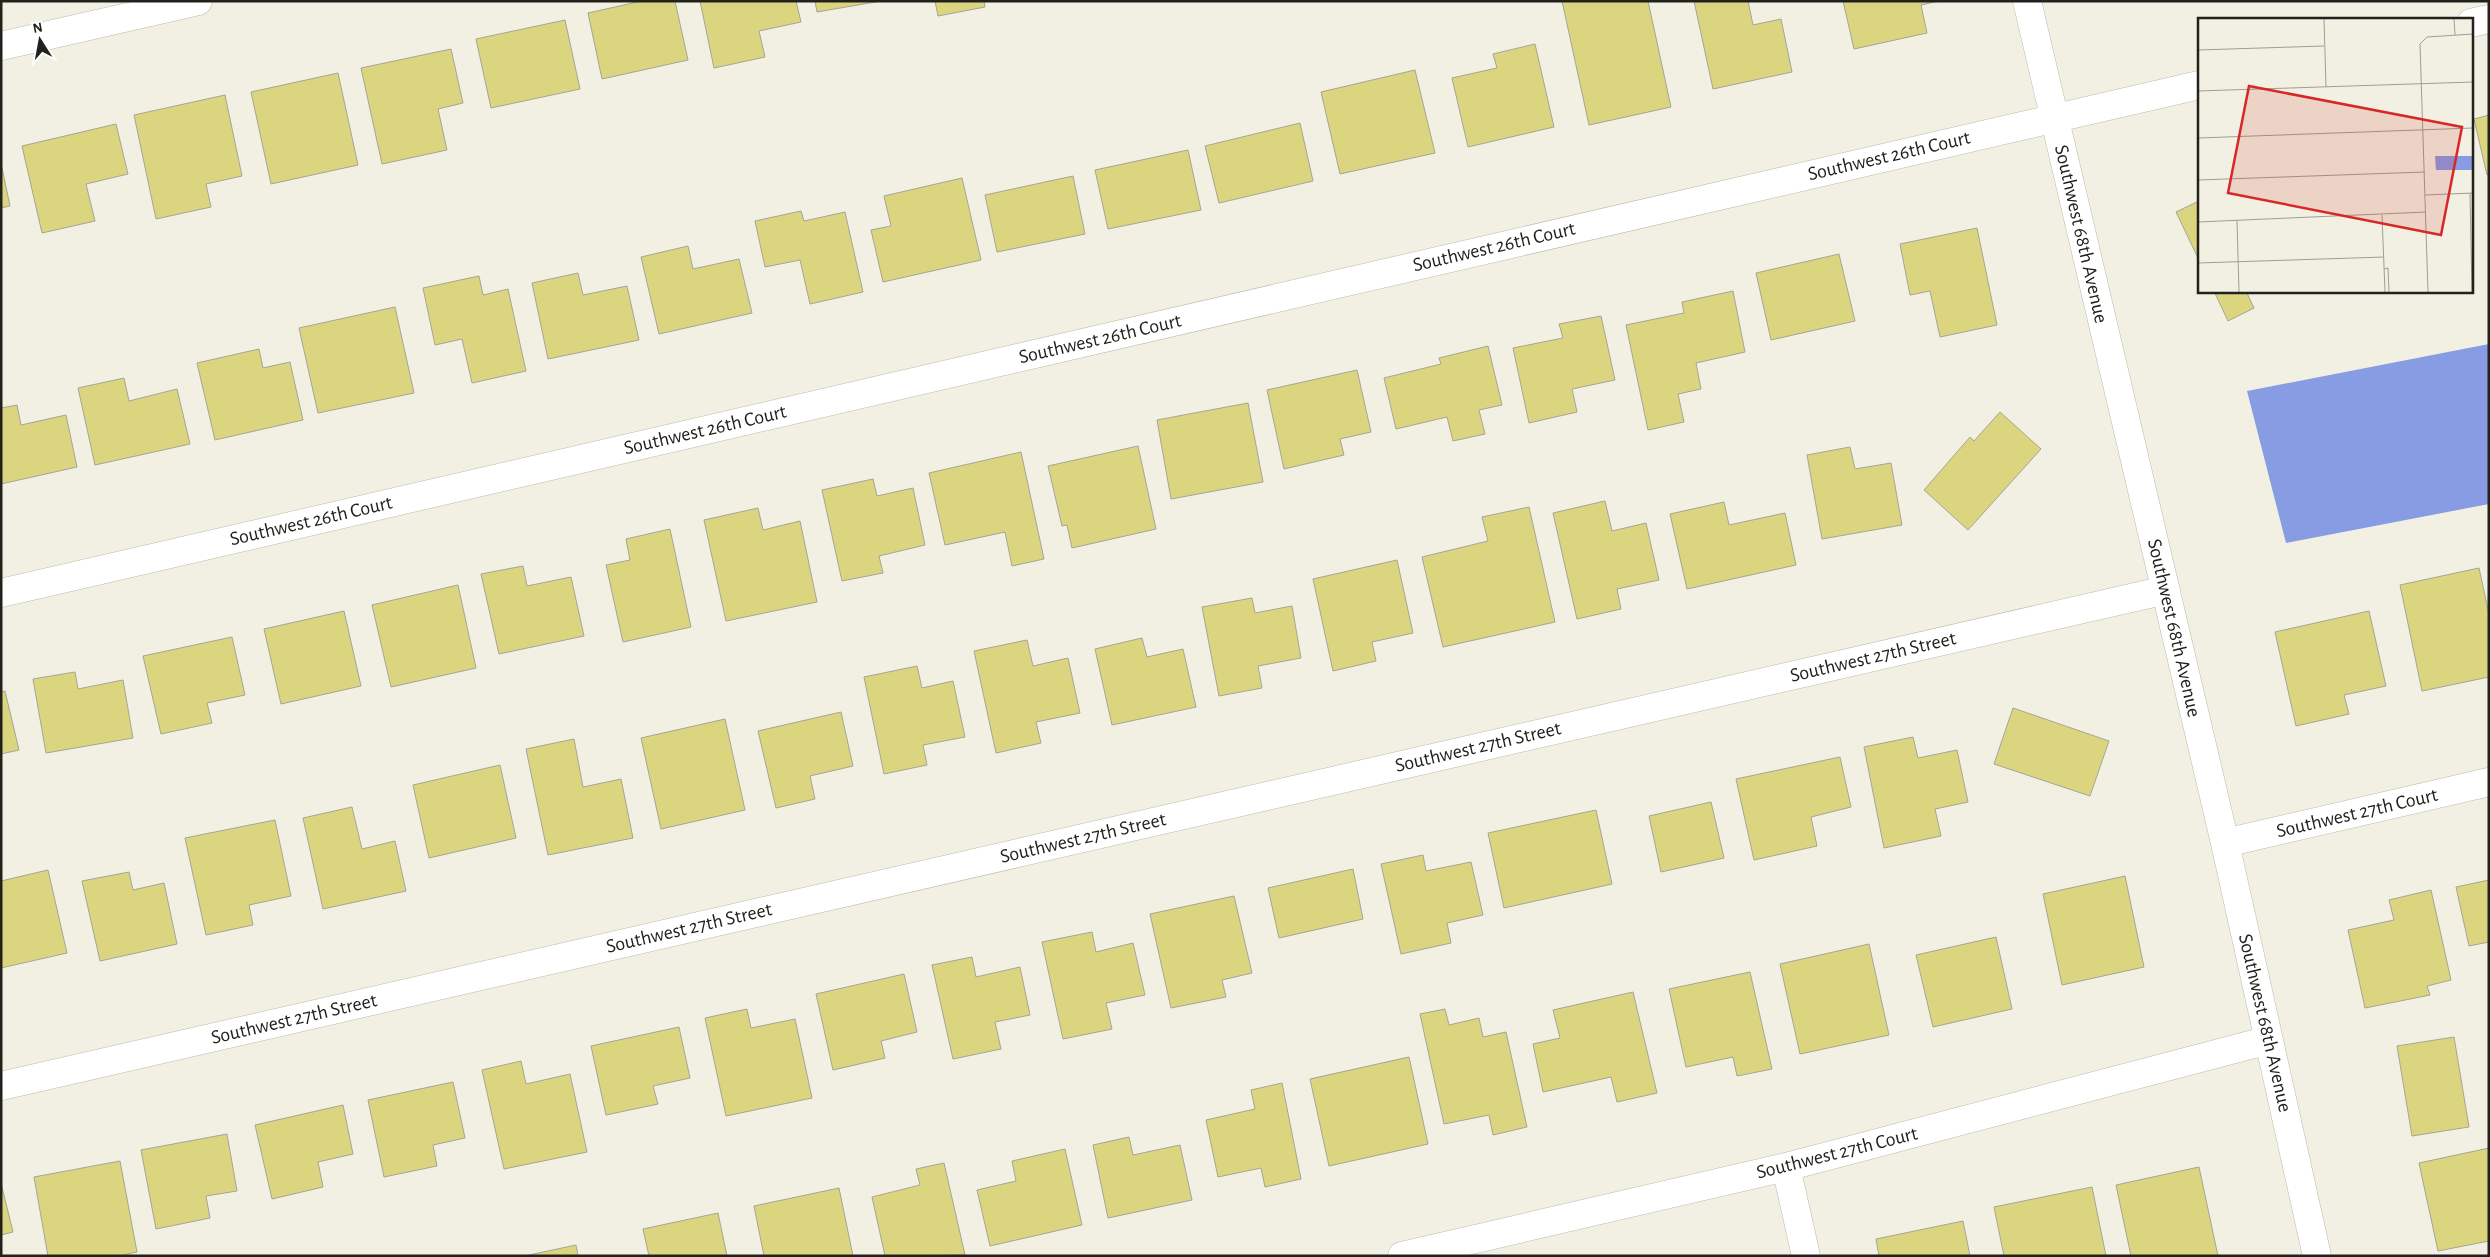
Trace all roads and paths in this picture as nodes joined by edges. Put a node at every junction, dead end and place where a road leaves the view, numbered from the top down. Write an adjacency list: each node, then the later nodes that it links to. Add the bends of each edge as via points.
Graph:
1 (198, 1): 5 (street)
2 (2027, 1): 7 (street, Southwest 68th Avenue)
3 (2489, 19): 4 (street)
4 (2472, 23)
5 (1, 46)
6 (2198, 85): 7 (street, Southwest 26th Court)
7 (2053, 118): 8 (street, Southwest 68th Avenue); 9 (street, Southwest 26th Court)
8 (2166, 590): 11 (street, Southwest 68th Avenue); 13 (street, Southwest 27th Street)
9 (1, 593)
10 (2489, 782): 11 (street, Southwest 27th Court)
11 (2225, 844): 12 (street, Southwest 68th Avenue)
12 (2269, 1040): 14 (street, Southwest 27th Court); 17 (street, Southwest 68th Avenue)
13 (1, 1086)
14 (1786, 1167): 15 (street, Southwest 27th Court); 16 (street)
15 (1402, 1256)
16 (1806, 1256)
17 (2317, 1256)

